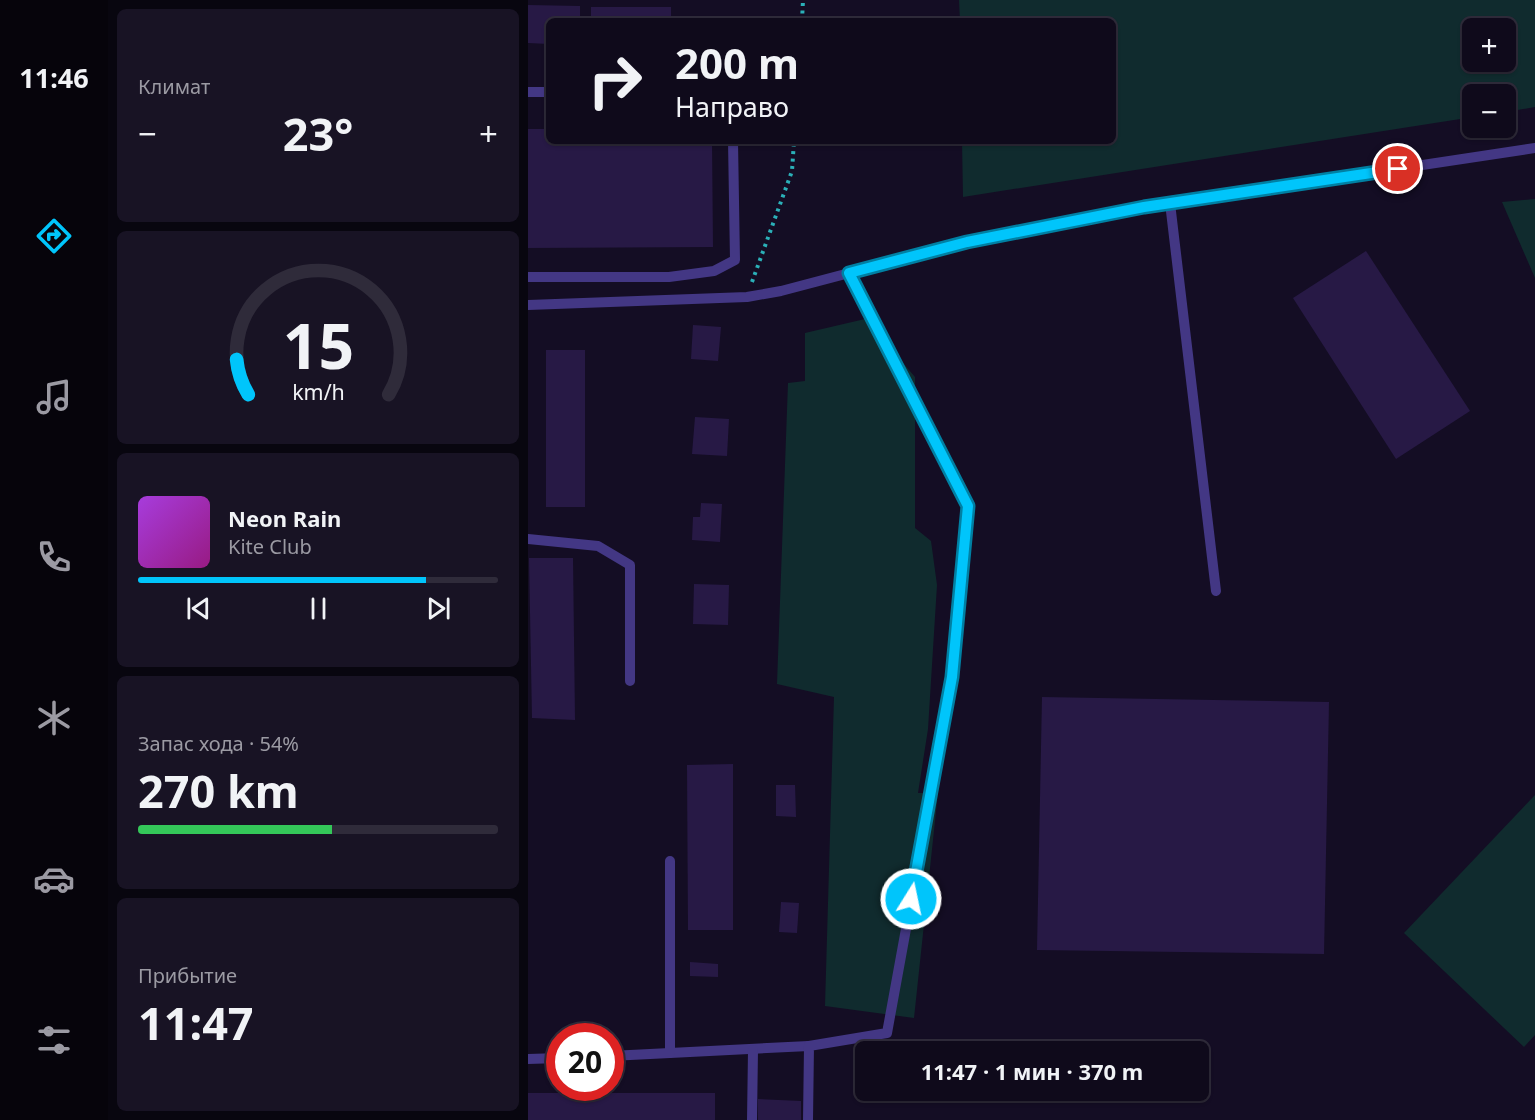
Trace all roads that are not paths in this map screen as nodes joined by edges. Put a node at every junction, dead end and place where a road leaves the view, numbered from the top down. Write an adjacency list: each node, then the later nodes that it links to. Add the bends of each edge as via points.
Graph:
1 (528, 92): 2 (lane)
2 (546, 92)
3 (733, 144): 7 (lane, via 735,260 714,271 669,277)
4 (1535, 148): 5 (lane)
5 (1170, 203): 6 (lane, via 967,242); 10 (lane)
6 (849, 273): 8 (lane, via 747,297); 13 (lane, via 968,506 952,677 886,1033)
7 (528, 277)
8 (528, 305)
9 (528, 539): 11 (lane, via 598,546 630,565)
10 (1216, 591)
11 (630, 681)
12 (670, 861): 15 (lane)
13 (809, 1046): 14 (lane); 20 (lane)
14 (753, 1050): 15 (lane); 19 (lane)
15 (670, 1053): 16 (lane)
16 (624, 1055)
17 (546, 1058): 18 (lane)
18 (528, 1059)
19 (752, 1120)
20 (808, 1120)

